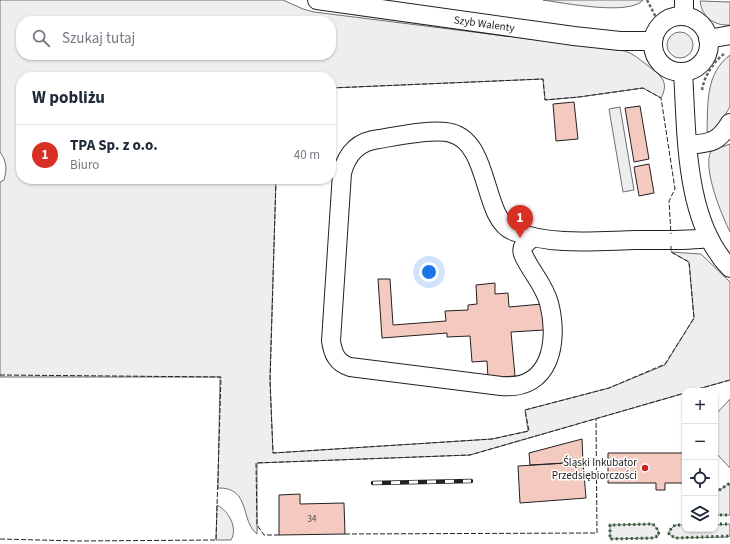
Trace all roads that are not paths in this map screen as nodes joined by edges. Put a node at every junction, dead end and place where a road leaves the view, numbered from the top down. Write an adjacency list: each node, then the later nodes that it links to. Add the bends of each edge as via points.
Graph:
1 (317, 0): 3 (street, Szyb Walenty, via 620,41)
2 (684, 8): 3 (street, via 667,20); 5 (street, via 705,30)
3 (657, 33): 6 (street, via 653,49 661,63 667,68)
4 (730, 35): 5 (street)
5 (708, 39): 6 (street, via 705,57 696,67)
6 (683, 72): 8 (street)
7 (730, 123): 8 (street, via 723,135 712,142)
8 (688, 145): 10 (street, via 693,185)
9 (533, 237): 9 (street, via 504,227 496,213 477,160 458,136 434,132 362,143 345,161 342,172 331,341 336,358 343,365 350,367 501,386 517,386 535,379 547,361 552,333 548,302 541,283 523,254 524,245); 10 (street, via 573,242)
10 (709, 238): 11 (street)
11 (730, 268)

